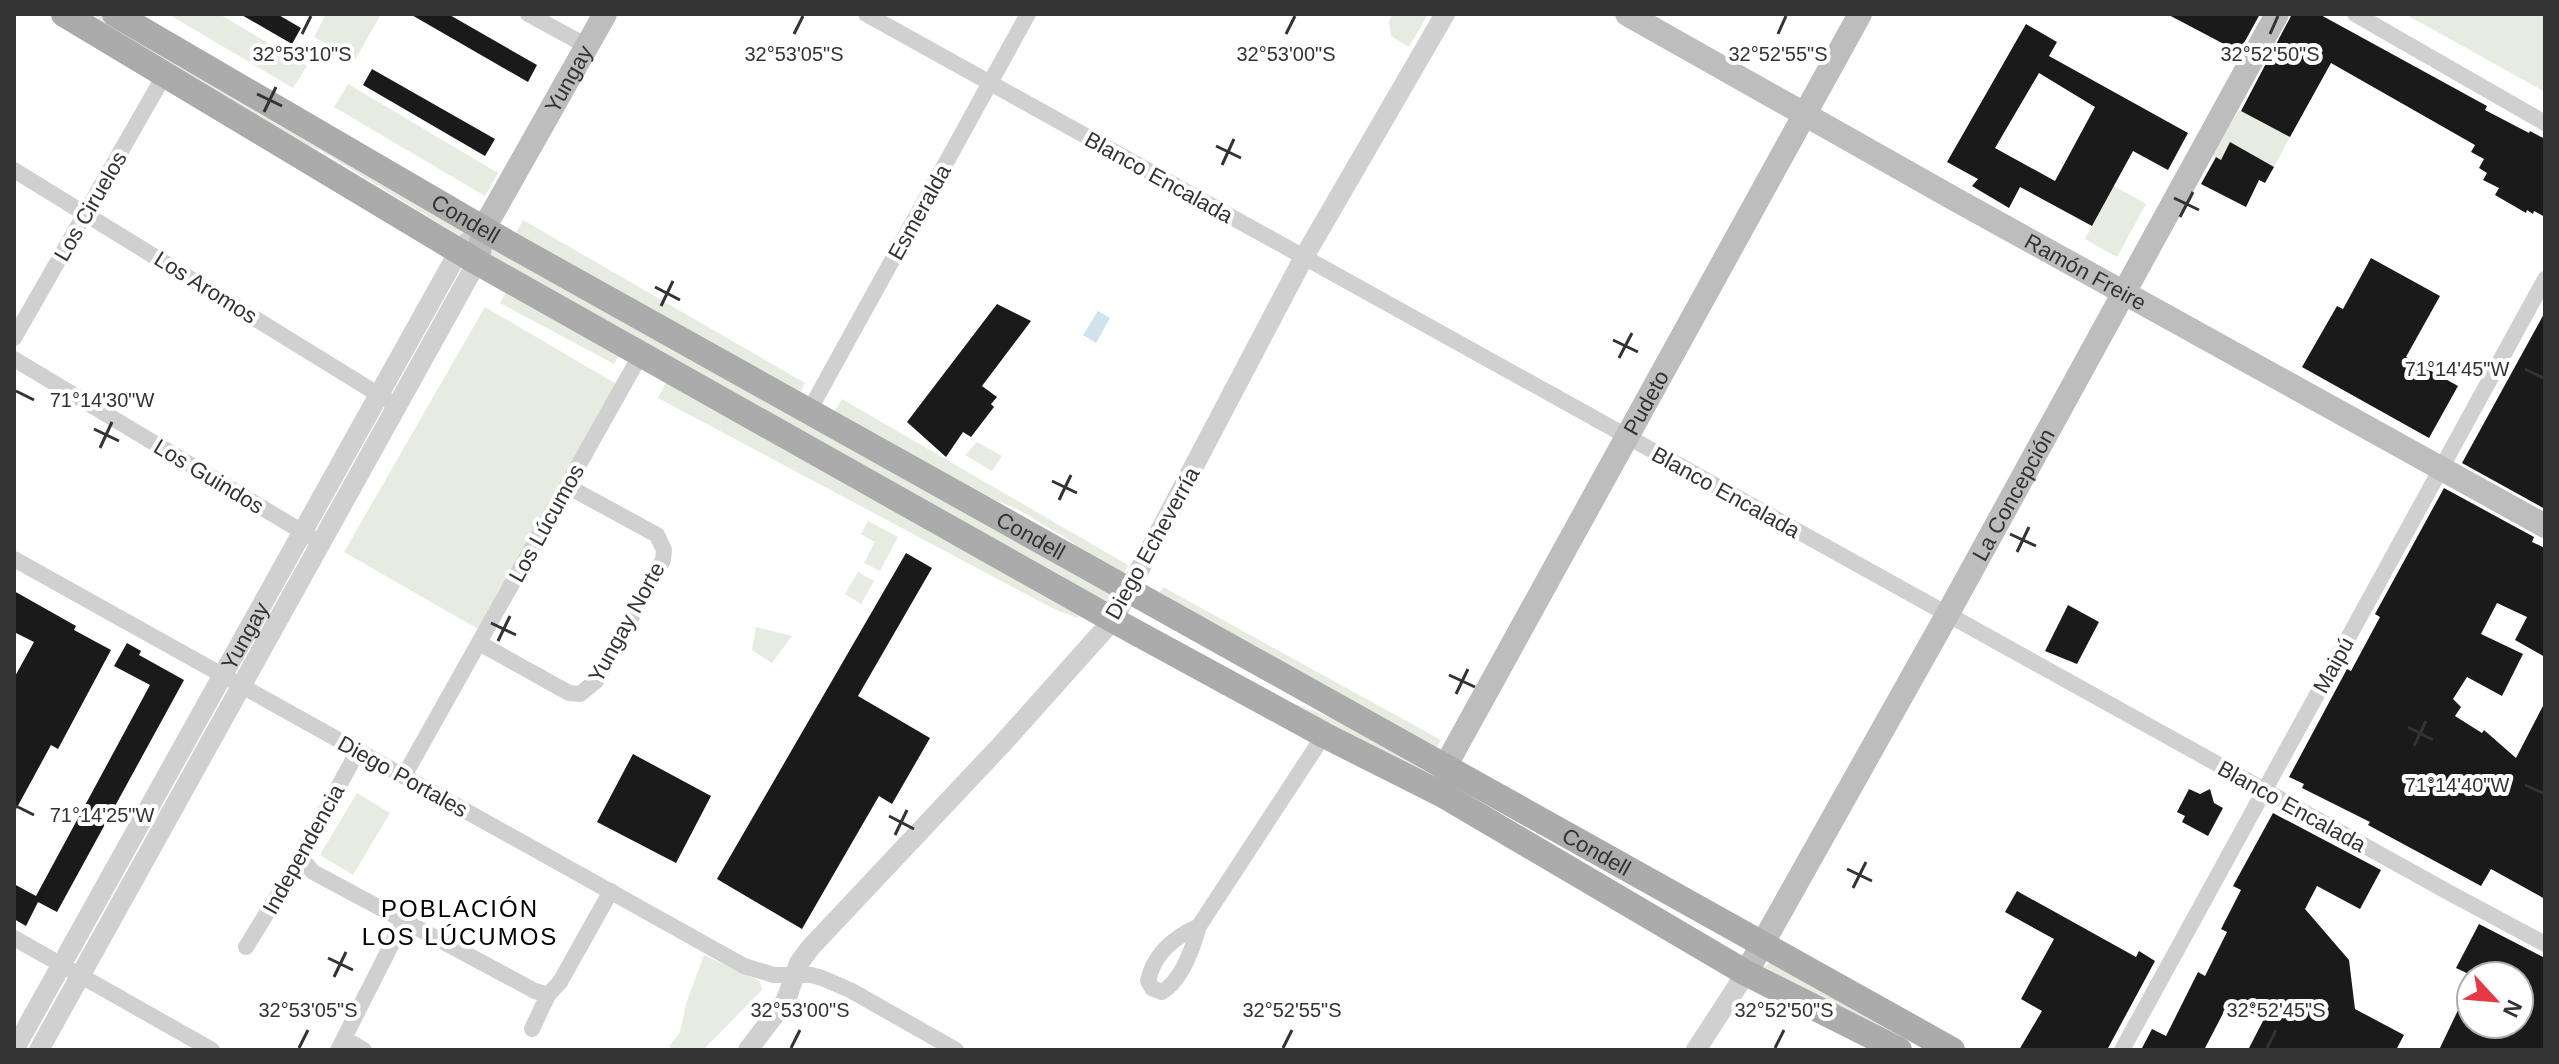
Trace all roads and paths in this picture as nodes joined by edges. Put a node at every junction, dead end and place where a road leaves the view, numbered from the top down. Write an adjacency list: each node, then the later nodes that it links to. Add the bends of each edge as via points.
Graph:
1 (64, 14): 13 (main road, Condell)
2 (115, 14): 19 (main road, Condell)
3 (528, 14): 12 (street)
4 (605, 14): 12 (main road, Yungay)
5 (866, 14): 14 (street, Blanco Encalada)
6 (1028, 14): 14 (street, Esmeralda)
7 (1445, 14): 21 (street, Diego Echeverría)
8 (1627, 14): 15 (main road, Ramón Freire)
9 (1860, 14): 15 (main road, Pudeto)
10 (2277, 14): 23 (main road, La Concepción)
11 (2355, 14): 16 (street)
12 (587, 46): 19 (main road, Yungay)
13 (165, 74): 18 (street, Los Ciruelos); 20 (main road, Condell)
14 (990, 83): 21 (street, Blanco Encalada); 29 (street, Esmeralda)
15 (1806, 114): 23 (main road, Ramón Freire); 30 (main road, Pudeto)
16 (2545, 123)
17 (14, 170): 18 (street, Los Aromos)
18 (87, 213): 24 (street, Los Ciruelos); 27 (street, Los Aromos)
19 (484, 228): 20 (main road, Yungay); 29 (main road, Condell)
20 (468, 257): 25 (main road, Condell); 27 (street, Yungay); 28 (street, Yungay)
21 (1304, 257): 30 (street, Blanco Encalada); 37 (street, Diego Echeverría)
22 (2545, 279): 31 (street, Maipú)
23 (2123, 292): 31 (main road, Ramón Freire); 38 (main road, La Concepción)
24 (14, 338)
25 (641, 354): 32 (street, Los Lúcumos); 39 (main road, Condell)
26 (14, 359): 34 (street, Los Guindos)
27 (379, 395): 28 (street, Los Aromos); 34 (street, Yungay)
28 (397, 407): 35 (street, Yungay)
29 (809, 411): 37 (main road, Condell)
30 (1627, 437): 38 (street, Blanco Encalada); 45 (main road, Pudeto)
31 (2441, 468): 33 (main road, Ramón Freire); 47 (street, Maipú)
32 (567, 486): 40 (street, Los Lúcumos); 40 (street, Yungay Norte, via 657,535 664,550 596,681 580,694 569,693)
33 (2545, 526)
34 (303, 532): 35 (street, Los Guindos); 41 (street, Yungay)
35 (321, 543): 42 (street, Yungay)
36 (14, 559): 41 (street, Diego Portales)
37 (1129, 591): 39 (street, Diego Echeverría); 45 (main road, Condell)
38 (1947, 615): 47 (street, Blanco Encalada); 55 (main road, La Concepción)
39 (1113, 620): 43 (main road, Condell); 59 (street, Diego Echeverría, via 810,948)
40 (479, 643): 46 (street, Los Lúcumos)
41 (223, 676): 42 (street, Diego Portales); 57 (street, Yungay)
42 (241, 686): 44 (street, Diego Portales); 60 (street, Yungay)
43 (1324, 735): 48 (main road, Condell); 52 (street)
44 (358, 751): 46 (street, Diego Portales); 49 (street, Independencia)
45 (1446, 765): 48 (main road, Pudeto); 55 (main road, Condell)
46 (404, 776): 50 (street, Diego Portales)
47 (2264, 790): 54 (street, Blanco Encalada); 74 (street, Maipú)
48 (1445, 796): 58 (main road, Condell)
49 (301, 858): 51 (street, via 313,872); 56 (street, Independencia)
50 (611, 891): 59 (street, Diego Portales, via 751,969); 61 (street)
51 (403, 922): 61 (street); 63 (street)
52 (1199, 926)
53 (14, 938): 57 (street)
54 (2545, 944)
55 (1761, 946): 58 (main road, La Concepción); 73 (main road, Condell)
56 (246, 947)
57 (61, 966): 60 (street); 65 (street, Yungay)
58 (1746, 973): 71 (street); 72 (main road, Condell)
59 (797, 975): 64 (street, Diego Portales, via 833,982); 69 (street, Diego Echeverría, via 786,1000)
60 (80, 977): 66 (street, Yungay); 67 (street)
61 (548, 995): 62 (street)
62 (532, 1029)
63 (341, 1044): 68 (street)
64 (928, 1044): 70 (street, Diego Portales)
65 (14, 1050)
66 (39, 1050)
67 (212, 1050)
68 (364, 1050)
69 (748, 1050)
70 (956, 1050)
71 (1696, 1050)
72 (1899, 1050)
73 (1952, 1050)
74 (2122, 1050)

